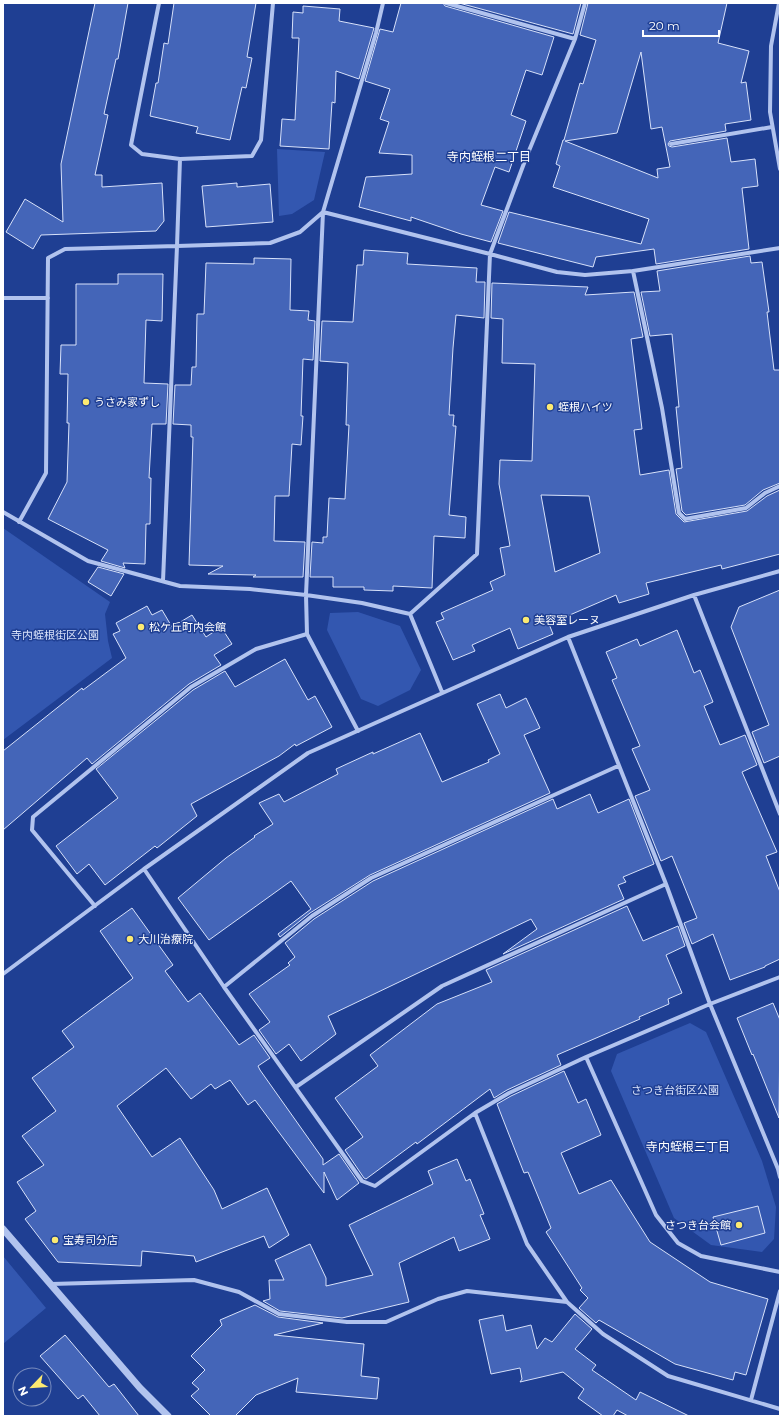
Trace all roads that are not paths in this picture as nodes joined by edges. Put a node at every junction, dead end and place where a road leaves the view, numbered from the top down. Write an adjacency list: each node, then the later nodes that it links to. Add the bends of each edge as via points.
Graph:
1 (160, 3): 10 (street, via 131,145 142,154)
2 (273, 3): 10 (street, via 261,140 252,156)
3 (383, 3): 12 (street)
4 (446, 3): 7 (street)
5 (585, 3): 7 (street)
6 (779, 3): 8 (street, via 771,46)
7 (574, 39): 15 (street)
8 (772, 127): 9 (street); 11 (street)
9 (671, 144)
10 (180, 158): 13 (street)
11 (780, 169)
12 (323, 212): 13 (street, via 300,232 270,243); 15 (street); 24 (street)
13 (178, 246): 18 (street, via 65,249 48,258); 23 (street)
14 (780, 248): 16 (street)
15 (490, 254): 16 (street, via 557,272 585,275); 26 (street, via 476,554)
16 (633, 271): 19 (street, via 662,408 679,512 685,519 746,508 765,493)
17 (3, 298): 18 (street)
18 (48, 298): 21 (street, via 46,473)
19 (780, 486)
20 (3, 512): 21 (street)
21 (19, 522): 23 (street, via 88,561)
22 (780, 571): 25 (street)
23 (163, 581): 24 (street, via 180,586 250,588)
24 (306, 595): 26 (street, via 362,602); 27 (street)
25 (694, 595): 28 (street); 32 (street)
26 (410, 614): 29 (street)
27 (307, 634): 30 (street); 35 (street, via 256,649 191,687 32,817 32,830)
28 (568, 637): 29 (street); 31 (street)
29 (442, 692): 30 (street)
30 (358, 731): 33 (street, via 308,754)
31 (618, 766): 34 (street); 38 (street, via 371,878 312,916)
32 (780, 814)
33 (144, 869): 35 (street); 38 (street)
34 (666, 884): 39 (street); 41 (street, via 442,986)
35 (95, 906): 36 (street)
36 (3, 974)
37 (780, 977): 39 (street)
38 (224, 987): 41 (street)
39 (710, 1004): 40 (street); 43 (street)
40 (586, 1057): 42 (street); 45 (street, via 656,1215 678,1243 701,1256)
41 (296, 1088): 42 (street, via 362,1181 375,1186)
42 (475, 1112): 48 (street, via 527,1244)
43 (780, 1177)
44 (3, 1229): 46 (street)
45 (780, 1272)
46 (51, 1284): 48 (street, via 194,1280 239,1292 279,1314 347,1322 386,1322 438,1299 467,1291); 51 (street, via 140,1388)
47 (780, 1291): 49 (street)
48 (567, 1302): 49 (street, via 603,1334 668,1376)
49 (751, 1400): 50 (street)
50 (780, 1409)
51 (168, 1416)

